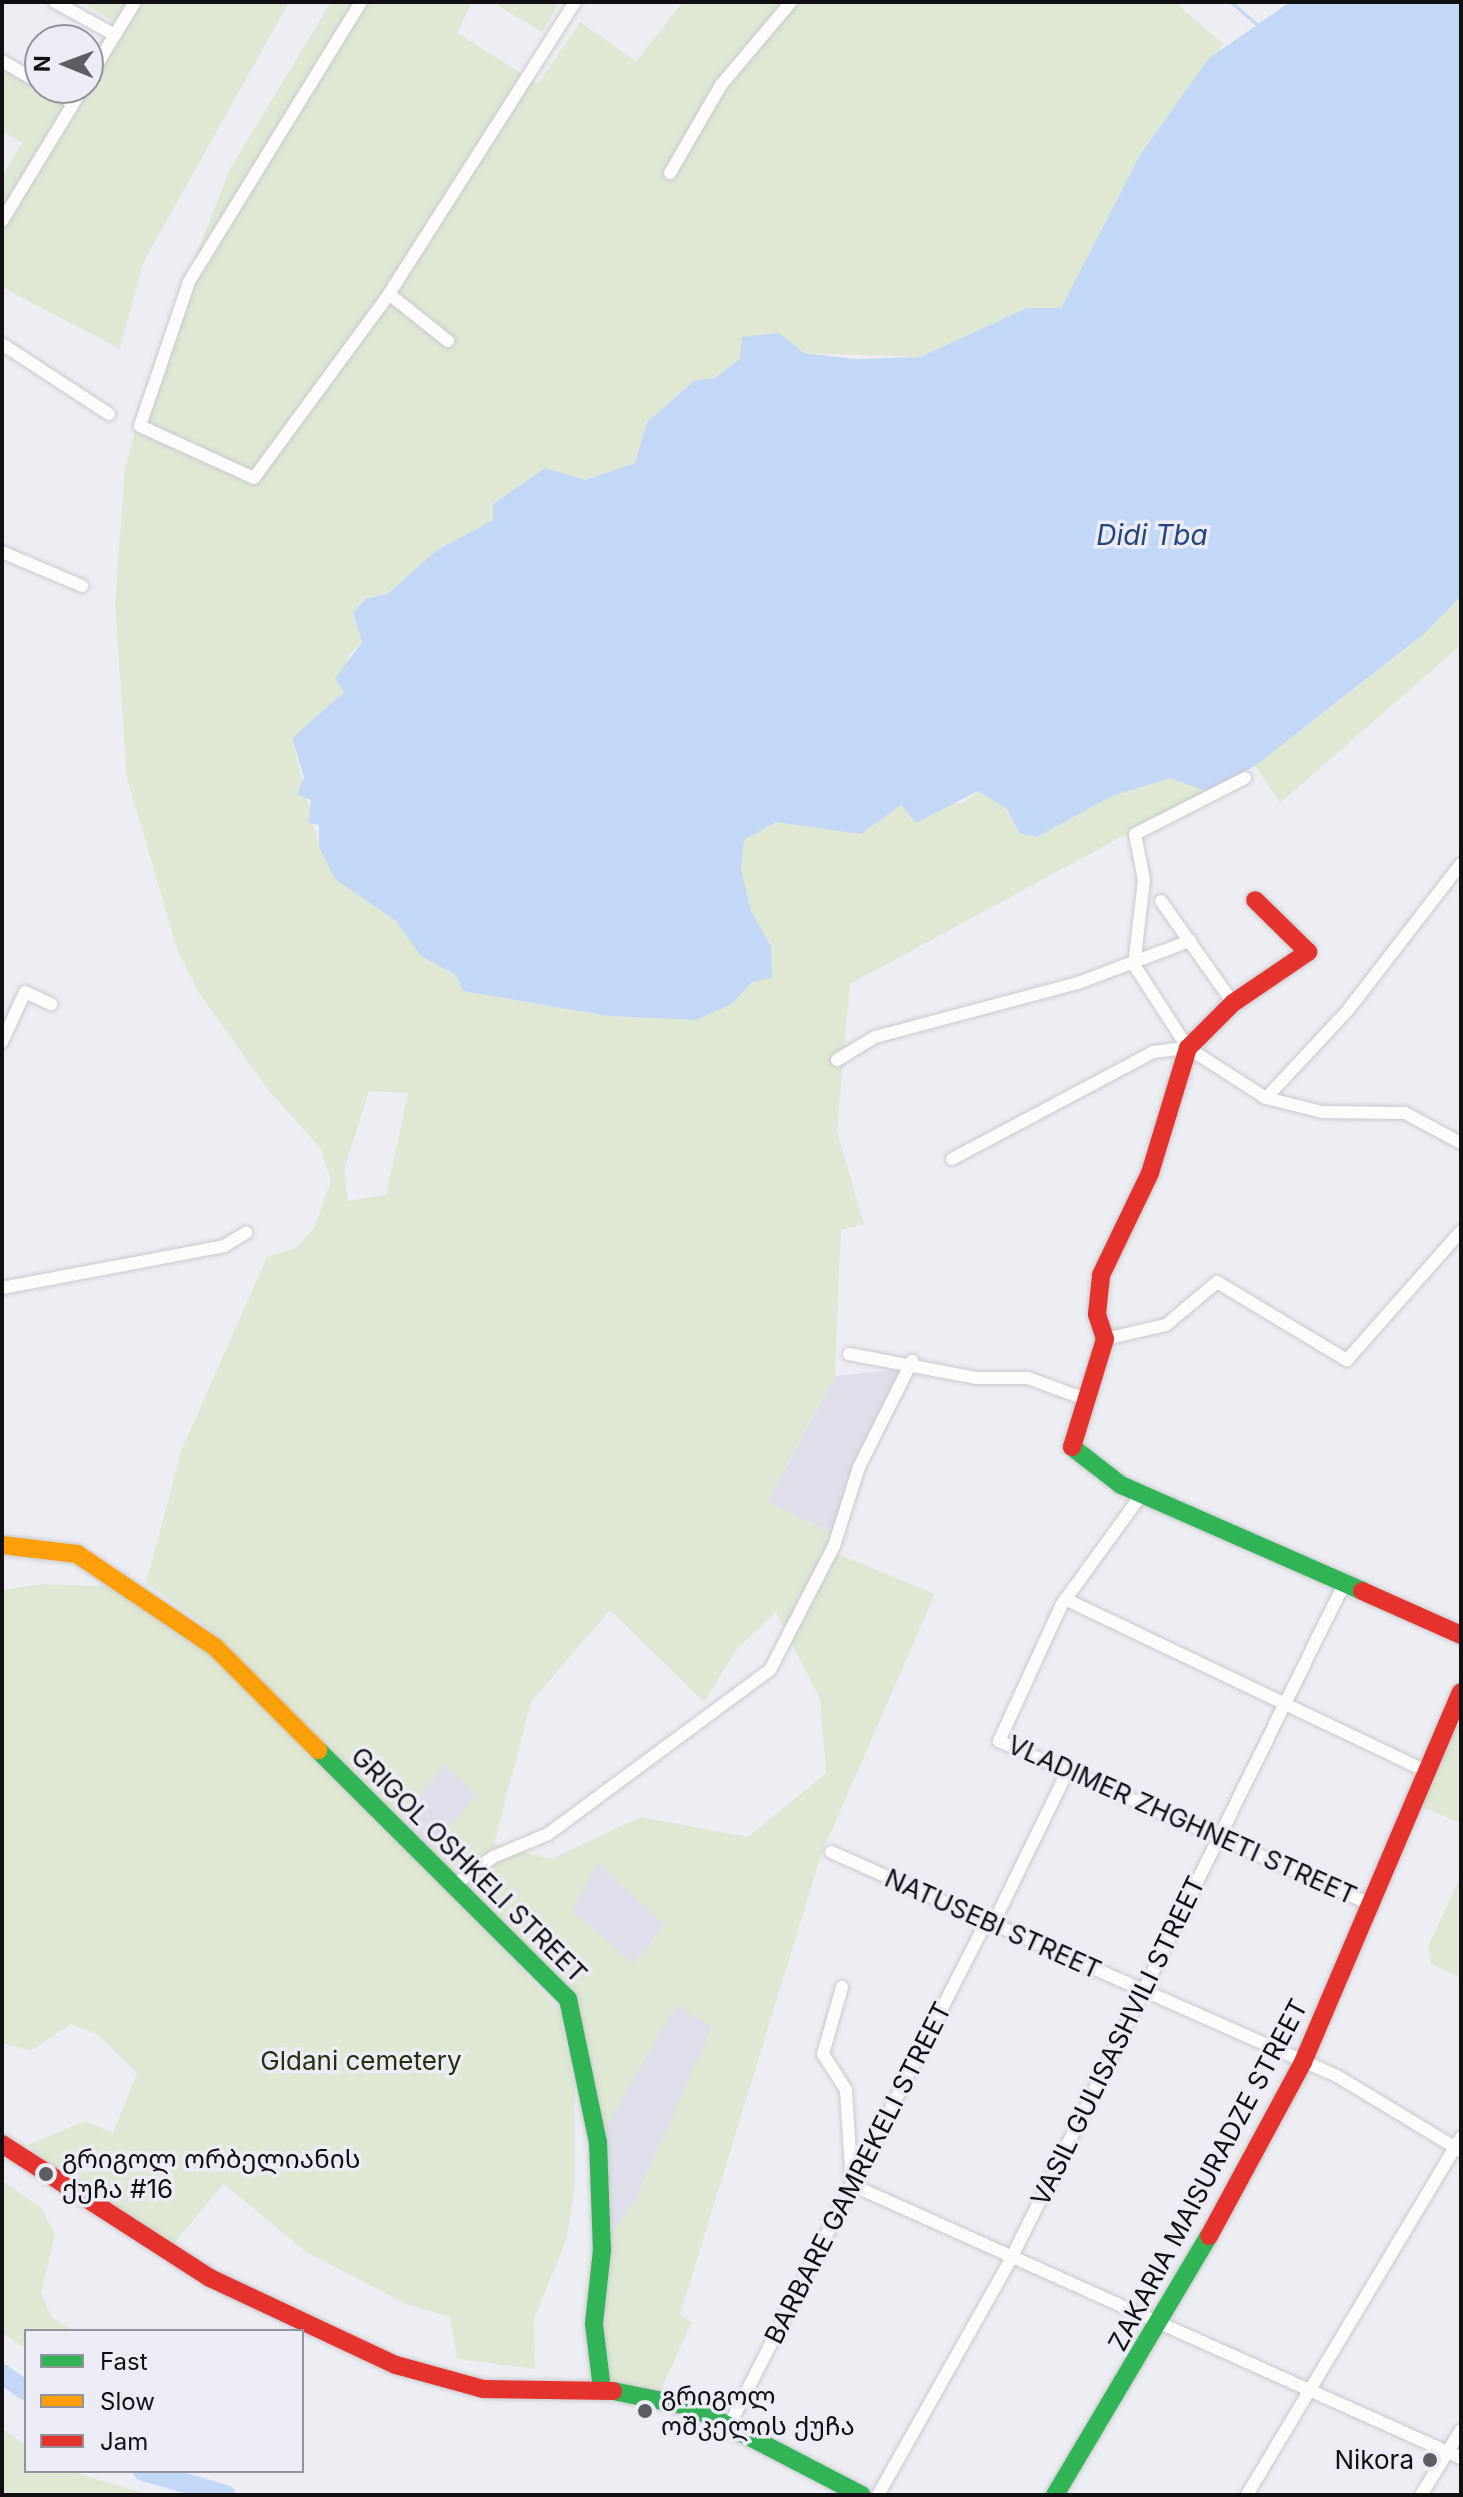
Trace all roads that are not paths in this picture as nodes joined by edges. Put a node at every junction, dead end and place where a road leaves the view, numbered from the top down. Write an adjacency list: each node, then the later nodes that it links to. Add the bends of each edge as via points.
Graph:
1 (55, 2): 6 (street)
2 (135, 2): 6 (street)
3 (361, 2): 13 (street, via 189,282 140,426 254,478)
4 (575, 2): 13 (street)
5 (791, 2): 11 (street, via 721,85)
6 (115, 35): 7 (street)
7 (104, 53)
8 (2, 61): 9 (street)
9 (24, 74)
10 (72, 104): 12 (street)
11 (670, 173)
12 (2, 221)
13 (389, 294): 14 (street)
14 (448, 341)
15 (2, 344): 16 (street)
16 (109, 414)
17 (2, 552): 18 (street)
18 (82, 586)
19 (1245, 778): 24 (street, via 1135,834 1144,880)
20 (1461, 864): 30 (street, via 1348,1010)
21 (1255, 900): 25 (street, via 1308,952)
22 (1161, 901): 23 (street)
23 (1190, 941): 24 (street); 25 (street)
24 (1134, 965): 28 (street); 29 (street, via 875,1037)
25 (1233, 1003): 28 (street)
26 (51, 1004): 27 (street, via 25,992)
27 (2, 1042)
28 (1188, 1048): 30 (street); 32 (street, via 1153,1052); 36 (street, via 1150,1173 1101,1275 1097,1314)
29 (837, 1060)
30 (1266, 1098): 31 (street, via 1322,1112 1405,1113)
31 (1461, 1143)
32 (952, 1159)
33 (1461, 1231): 36 (street, via 1347,1360 1217,1282 1166,1325)
34 (246, 1233): 35 (street, via 224,1246)
35 (2, 1288)
36 (1105, 1339): 39 (street)
37 (849, 1354): 38 (street)
38 (912, 1361): 39 (street, via 976,1378 1028,1378); 51 (street, via 859,1467 834,1546 770,1670 548,1834 493,1857)
39 (1085, 1399): 40 (street, via 1070,1446)
40 (1142, 1494): 42 (street); 43 (street)
41 (2, 1545): 51 (street, GRIGOL OSHKELI STREET, via 77,1554 215,1647)
42 (1345, 1582): 44 (street); 46 (street, VASIL GULISASHVILI STREET)
43 (1065, 1599): 46 (street); 48 (street, VLADIMER ZHGHNETI STREET, via 999,1733 1002,1745)
44 (1461, 1635)
45 (1461, 1692): 47 (street, ZAKARIA MAISURADZE STREET)
46 (1283, 1704): 47 (street); 49 (street, VASIL GULISASHVILI STREET)
47 (1426, 1771): 52 (street, ZAKARIA MAISURADZE STREET)
48 (1066, 1774): 49 (street, VLADIMER ZHGHNETI STREET); 53 (street, BARBARE GAMREKELI STREET)
49 (1215, 1839): 52 (street, VLADIMER ZHGHNETI STREET); 55 (street, VASIL GULISASHVILI STREET)
50 (831, 1852): 53 (street, NATUSEBI STREET)
51 (455, 1884): 63 (street, GRIGOL OSHKELI STREET, via 573,2008 598,2142 602,2250 594,2324)
52 (1371, 1904): 56 (street, ZAKARIA MAISURADZE STREET)
53 (989, 1923): 55 (street, NATUSEBI STREET); 59 (street, BARBARE GAMREKELI STREET)
54 (842, 1987): 59 (street, via 823,2054 846,2090)
55 (1147, 1993): 56 (street, NATUSEBI STREET); 60 (street, VASIL GULISASHVILI STREET)
56 (1303, 2062): 58 (street, NATUSEBI STREET); 61 (street, ZAKARIA MAISURADZE STREET)
57 (2, 2144): 63 (street, via 210,2278 396,2365 483,2389)
58 (1459, 2145): 62 (street)
59 (852, 2185): 60 (street); 64 (street, BARBARE GAMREKELI STREET)
60 (1013, 2255): 61 (street); 69 (street, VASIL GULISASHVILI STREET)
61 (1163, 2322): 62 (street); 70 (street, ZAKARIA MAISURADZE STREET)
62 (1310, 2386): 66 (street); 71 (street)
63 (602, 2389): 64 (street, via 692,2407)
64 (730, 2424): 68 (street)
65 (1461, 2430): 66 (street)
66 (1448, 2452): 67 (street); 72 (street)
67 (1461, 2458)
68 (862, 2495)
69 (878, 2495)
70 (1055, 2495)
71 (1247, 2495)
72 (1421, 2495)

